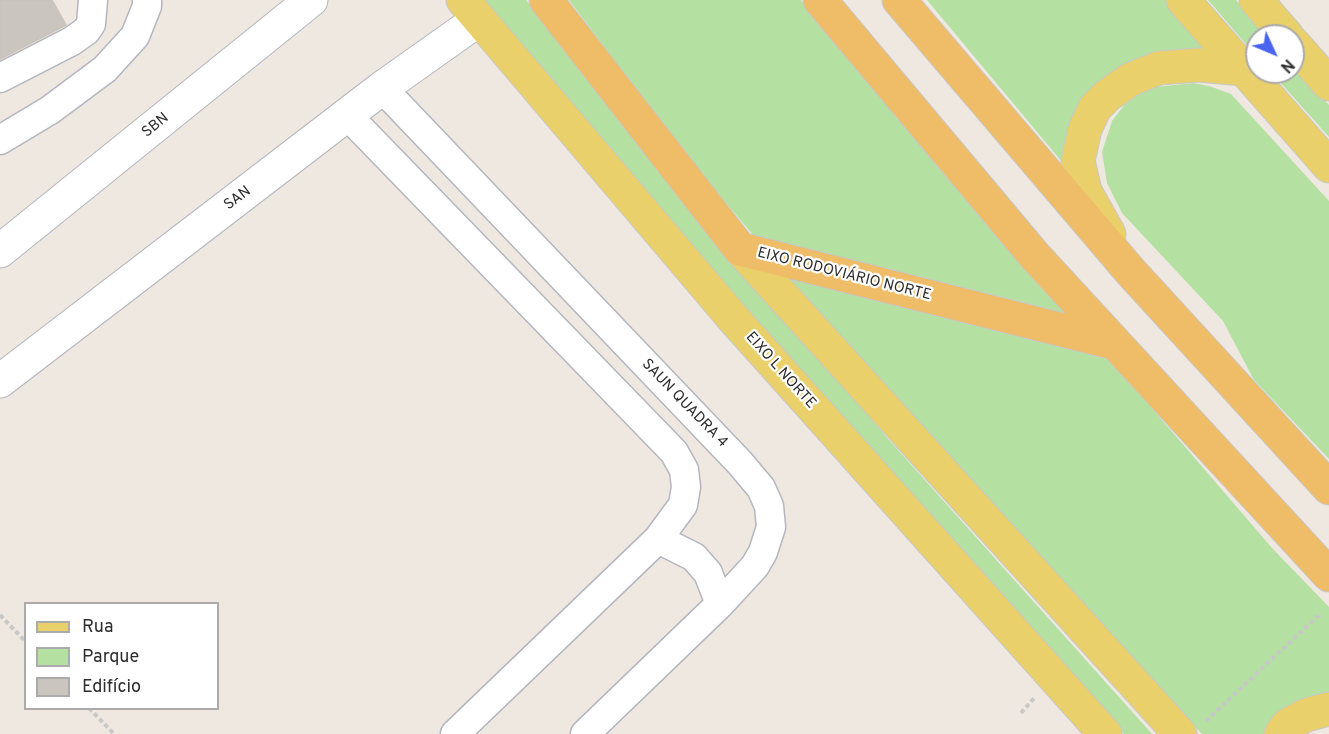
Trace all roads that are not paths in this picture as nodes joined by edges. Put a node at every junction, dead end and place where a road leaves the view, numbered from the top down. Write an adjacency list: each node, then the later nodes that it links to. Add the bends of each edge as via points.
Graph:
1 (93, 0): 13 (street, via 91,24 86,31)
2 (147, 0): 17 (street, via 135,36 105,69 50,110)
3 (311, 0): 20 (main road, SBN)
4 (546, 0): 19 (highway, EIXO RODOVIÁRIO NORTE)
5 (820, 0): 22 (highway, via 1019,238)
6 (899, 0): 21 (highway)
7 (1183, 0): 12 (main road)
8 (1256, 0): 10 (main road)
9 (470, 10): 15 (main road, SAN); 32 (main road, EIXO L NORTE, via 732,317)
10 (1277, 24)
11 (1305, 57): 14 (main road)
12 (1243, 69): 18 (main road); 21 (main road, via 1199,65 1159,68 1131,79 1095,108 1085,129 1078,161 1085,191)
13 (0, 78)
14 (1329, 84)
15 (382, 88): 16 (main road, SAN); 27 (street, SAUN QUADRA 4, via 761,488 769,506 771,527 763,552)
16 (348, 116): 23 (main road, SAN); 25 (street, via 674,452 684,470 683,505)
17 (0, 140)
18 (1329, 166)
19 (740, 249): 22 (highway, EIXO RODOVIÁRIO NORTE); 29 (main road)
20 (0, 251)
21 (1131, 272): 24 (highway)
22 (1114, 343): 26 (highway)
23 (0, 381)
24 (1329, 488)
25 (658, 539): 27 (street, via 694,558 708,573); 30 (street)
26 (1329, 575)
27 (720, 604): 31 (street, SAUN QUADRA 4)
28 (1329, 709): 33 (main road, via 1306,715)
29 (1192, 728)
30 (455, 734)
31 (585, 734)
32 (1105, 734)
33 (1281, 734)

